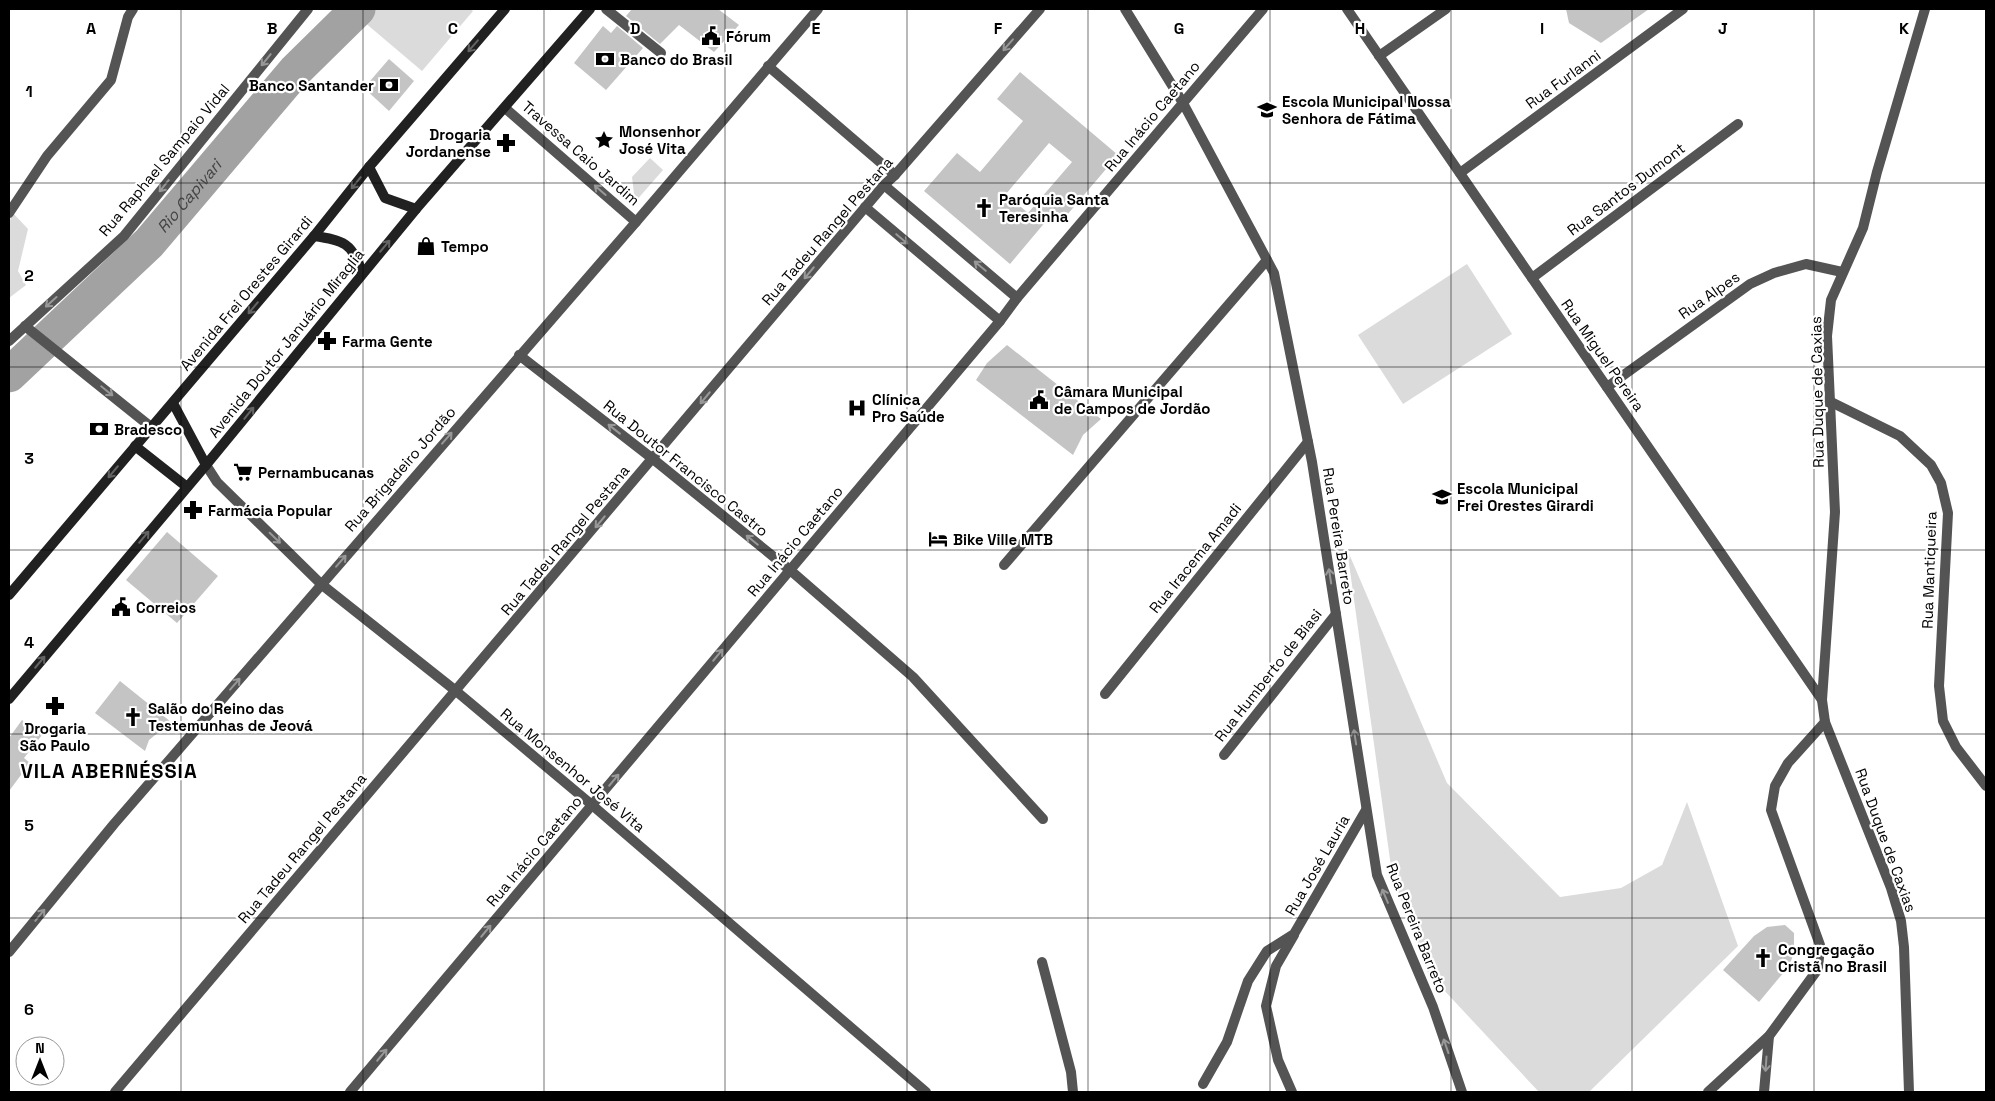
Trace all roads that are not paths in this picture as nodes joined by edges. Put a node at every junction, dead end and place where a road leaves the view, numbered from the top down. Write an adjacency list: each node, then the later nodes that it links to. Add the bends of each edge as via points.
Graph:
1 (308, 9): 35 (street, Rua Raphael Sampaio Vidal, one-way to 35, via 124,236)
2 (504, 9): 20 (main road, Avenida Frei Orestes Girardi, one-way to 20)
3 (590, 9): 18 (main road, Avenida Doutor Januário Miraglia)
4 (606, 9): 14 (street)
5 (818, 9): 16 (street, Rua Brigadeiro Jordão)
6 (1040, 9): 22 (street, Rua Tadeu Rangel Pestana, one-way to 22)
7 (1124, 9): 17 (street, Rua Pereira Barreto)
8 (1262, 9): 17 (street, Rua Inácio Caetano)
9 (1347, 9): 15 (street, Rua Miguel Pereira)
10 (1446, 9): 15 (street)
11 (1683, 9): 21 (street, Rua Furlanni)
12 (1925, 9): 30 (street, Rua Duque de Caxias, via 1877,172 1864,228)
13 (130, 12): 26 (street, via 111,80 47,156)
14 (661, 53)
15 (1380, 56): 21 (street, Rua Miguel Pereira)
16 (768, 66): 22 (street); 27 (street, Rua Brigadeiro Jordão)
17 (1183, 103): 29 (street, Rua Pereira Barreto); 33 (street, Rua Inácio Caetano)
18 (505, 108): 25 (main road, Avenida Doutor Januário Miraglia); 27 (street, Travessa Caio Jardim, one-way to 18)
19 (1738, 124): 32 (street, Rua Santos Dumont)
20 (369, 167): 25 (main road, via 385,198); 28 (main road, Avenida Frei Orestes Girardi, one-way to 28)
21 (1460, 173): 32 (street, Rua Miguel Pereira)
22 (895, 175): 23 (street, Rua Tadeu Rangel Pestana)
23 (884, 185): 24 (street, Rua Tadeu Rangel Pestana); 33 (street, one-way to 23)
24 (865, 207): 34 (street, one-way to 34); 44 (street, Rua Tadeu Rangel Pestana, one-way to 44)
25 (416, 209): 31 (main road, Avenida Doutor Januário Miraglia, one-way to 25)
26 (9, 213)
27 (636, 222): 37 (street, Rua Brigadeiro Jordão)
28 (314, 236): 31 (main road, via 346,244 358,258); 40 (main road, Avenida Frei Orestes Girardi, one-way to 40)
29 (1267, 260): 42 (street, Rua Pereira Barreto, via 1274,273); 47 (street)
30 (1842, 272): 38 (street, Rua Alpes, via 1806,264 1750,284); 39 (street, Rua Duque de Caxias, via 1831,300 1827,336)
31 (362, 273): 45 (main road, Avenida Doutor Januário Miraglia, one-way to 31)
32 (1532, 278): 38 (street, Rua Miguel Pereira)
33 (1017, 298): 34 (street, Rua Inácio Caetano)
34 (1000, 321): 48 (street, Rua Inácio Caetano)
35 (27, 327): 36 (street, Rua Raphael Sampaio Vidal); 41 (street, one-way to 41)
36 (9, 341)
37 (519, 355): 44 (street, Rua Doutor Francisco Castro, one-way to 37); 49 (street, Rua Brigadeiro Jordão, one-way to 37)
38 (1607, 387): 55 (street, Rua Miguel Pereira)
39 (1829, 401): 55 (street, Rua Duque de Caxias, via 1835,512); 58 (street, Rua Mantiqueira, via 1900,436 1930,466 1941,483 1948,513 1939,686 1943,721 1956,747)
40 (173, 403): 41 (main road, Avenida Frei Orestes Girardi); 45 (main road)
41 (151, 427): 43 (main road, Avenida Frei Orestes Girardi)
42 (1308, 442): 51 (street, Rua Pereira Barreto, one-way to 42); 53 (street, Rua Iracema Amadi)
43 (135, 446): 46 (main road); 50 (main road, Avenida Frei Orestes Girardi, one-way to 50)
44 (653, 459): 48 (street, Rua Doutor Francisco Castro, one-way to 44); 52 (street, Rua Tadeu Rangel Pestana, one-way to 52)
45 (206, 465): 46 (main road, Avenida Doutor Januário Miraglia); 49 (street, Rua Monsenhor José Vita, one-way to 49, via 217,482)
46 (187, 487): 54 (main road, Avenida Doutor Januário Miraglia, one-way to 46)
47 (1004, 564)
48 (790, 570): 59 (street, Rua Inácio Caetano, one-way to 48); 61 (street, Rua Doutor Francisco Castro, via 913,677)
49 (321, 584): 52 (street, Rua Monsenhor José Vita); 63 (street, Rua Brigadeiro Jordão, one-way to 49, via 114,824)
50 (9, 594)
51 (1336, 614): 57 (street, Rua Humberto de Biasi); 60 (street, Rua Pereira Barreto, one-way to 51)
52 (456, 691): 59 (street, Rua Monsenhor José Vita); 67 (street, Rua Tadeu Rangel Pestana)
53 (1105, 694)
54 (9, 699)
55 (1822, 700): 56 (street, Rua Miguel Pereira)
56 (1825, 722): 65 (street, via 1788,763 1775,786 1771,810 1820,945 1818,969); 75 (street, Rua Duque de Caxias, via 1901,921)
57 (1224, 755)
58 (1986, 786)
59 (592, 805): 68 (street, Rua Inácio Caetano, one-way to 59); 69 (street, Rua Monsenhor José Vita)
60 (1366, 810): 62 (street, Rua José Lauria); 72 (street, Rua Pereira Barreto, one-way to 60, via 1433,1007 1376,875)
61 (1043, 819)
62 (1294, 934): 66 (street, Rua José Lauria, via 1267,951 1248,981 1227,1042); 71 (street, via 1276,966 1266,1006 1278,1060)
63 (9, 952)
64 (1042, 962): 70 (street, via 1071,1072)
65 (1769, 1036): 73 (street); 74 (street, one-way to 74)
66 (1203, 1084)
67 (115, 1092)
68 (350, 1092)
69 (926, 1092)
70 (1073, 1092)
71 (1292, 1092)
72 (1462, 1092)
73 (1708, 1092)
74 (1764, 1092)
75 (1909, 1092)

